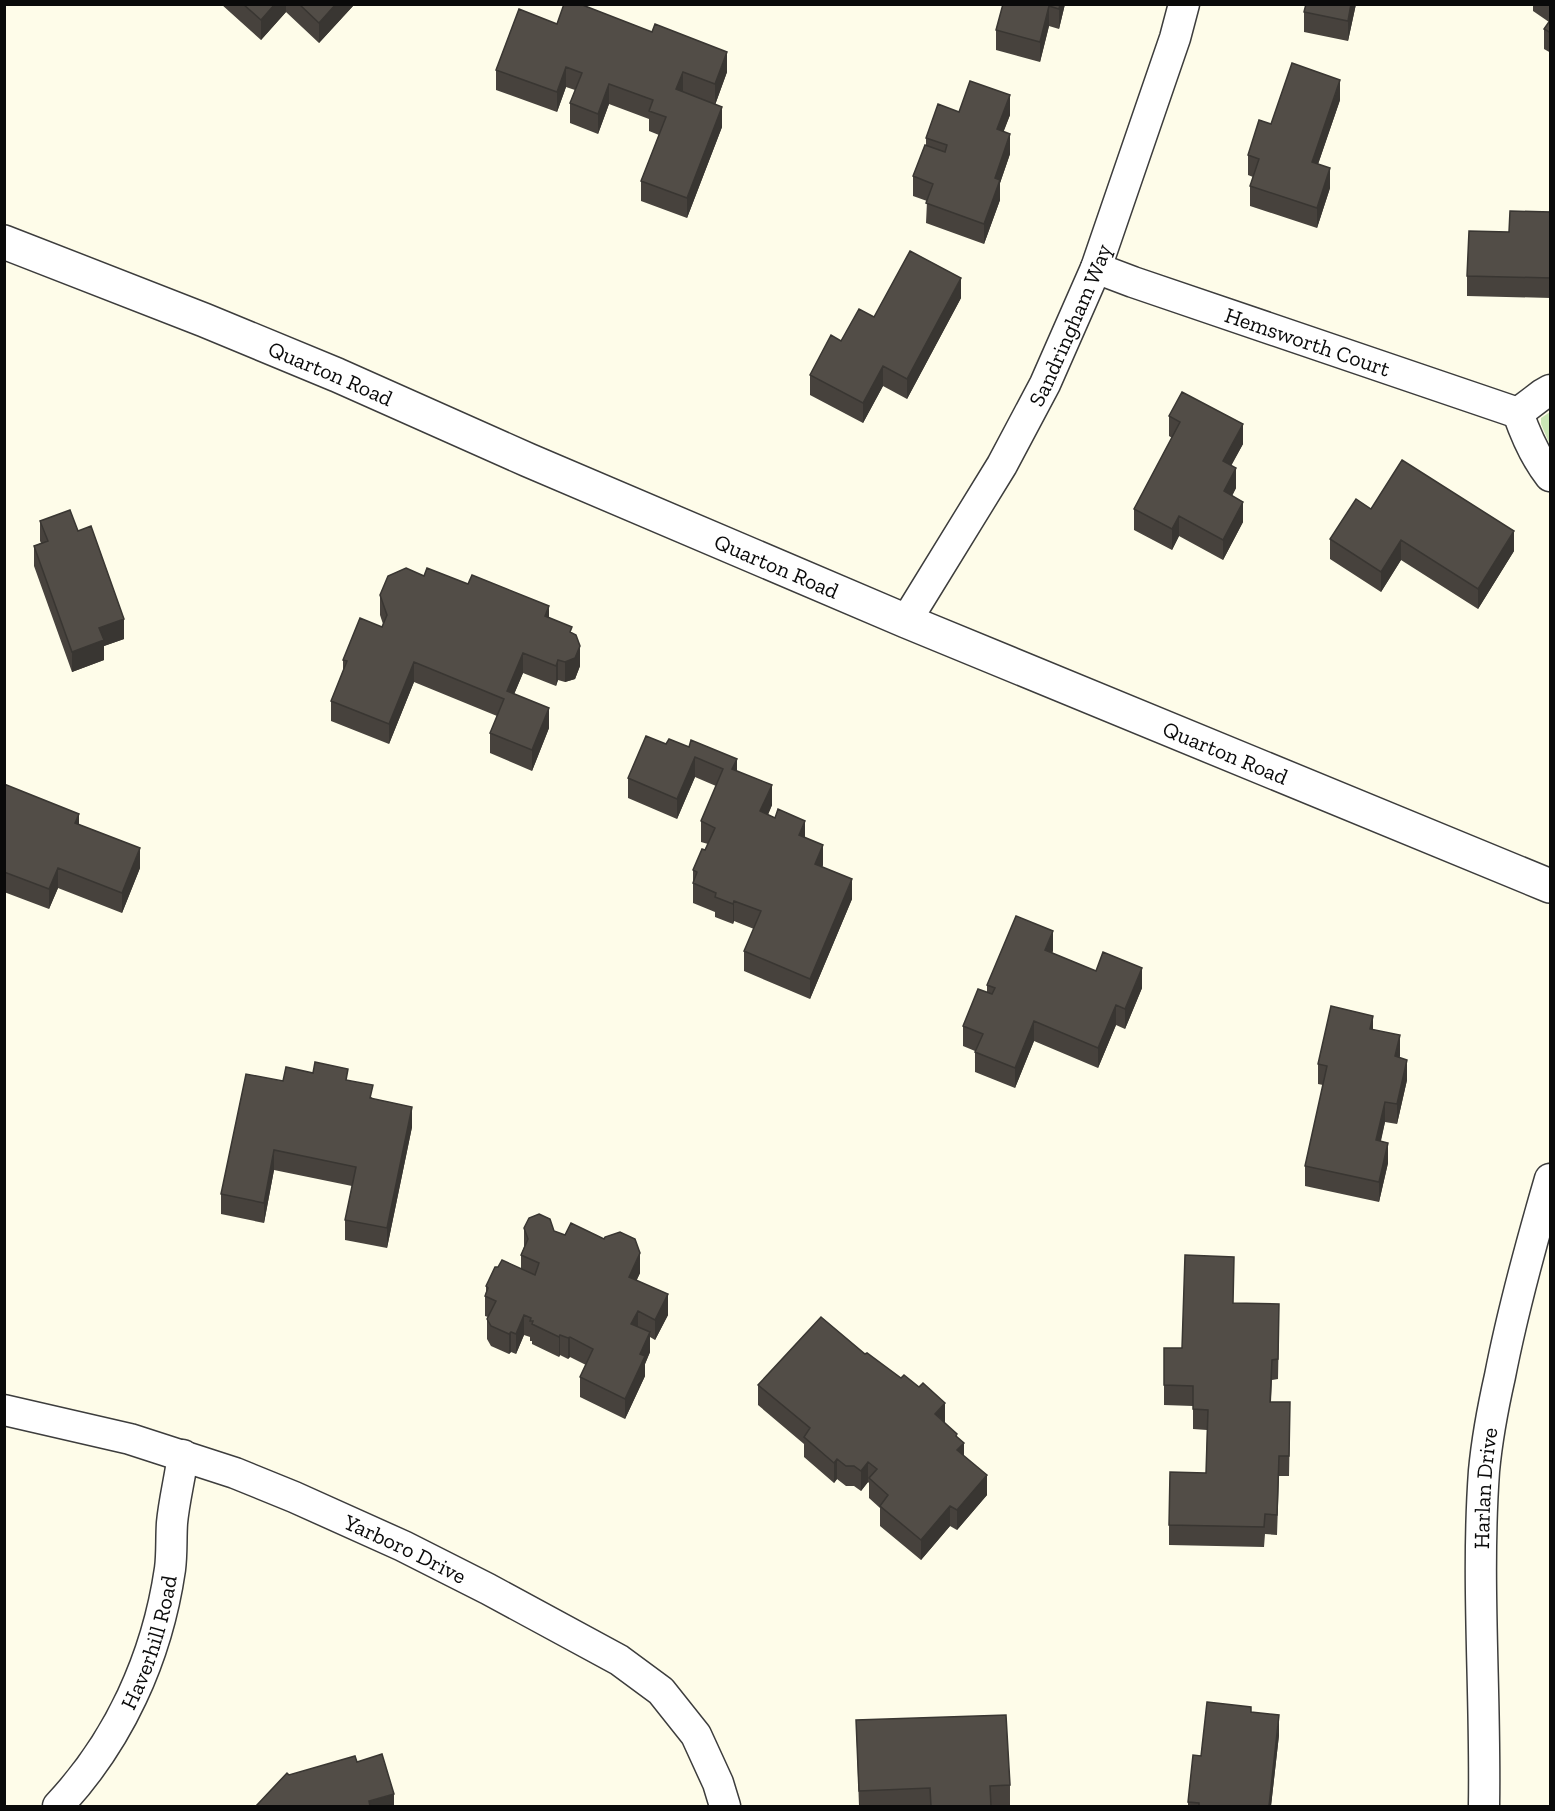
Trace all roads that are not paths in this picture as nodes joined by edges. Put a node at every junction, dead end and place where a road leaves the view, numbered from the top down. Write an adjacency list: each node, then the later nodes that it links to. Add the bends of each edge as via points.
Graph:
1 (1184, 4): 3 (street, Sandringham Way)
2 (4, 242): 7 (street, Quarton Road, via 337,375)
3 (1096, 268): 5 (street, Hemsworth Court); 7 (street, Sandringham Way, via 1045,384 1007,455)
4 (1551, 390): 5 (street)
5 (1518, 413): 6 (street, via 1535,455)
6 (1551, 476)
7 (906, 621): 8 (street, Quarton Road)
8 (1551, 886)
9 (1551, 1179): 14 (street, Harlan Drive, via 1509,1329 1485,1468 1480,1552)
10 (4, 1410): 11 (street, Yarboro Drive)
11 (183, 1455): 12 (street, Haverhill Road, via 172,1522 171,1568 150,1653 134,1696 103,1751); 13 (street, Yarboro Drive, via 284,1493 403,1546 619,1660 661,1691 696,1735)
12 (58, 1806)
13 (725, 1806)
14 (1484, 1806)

